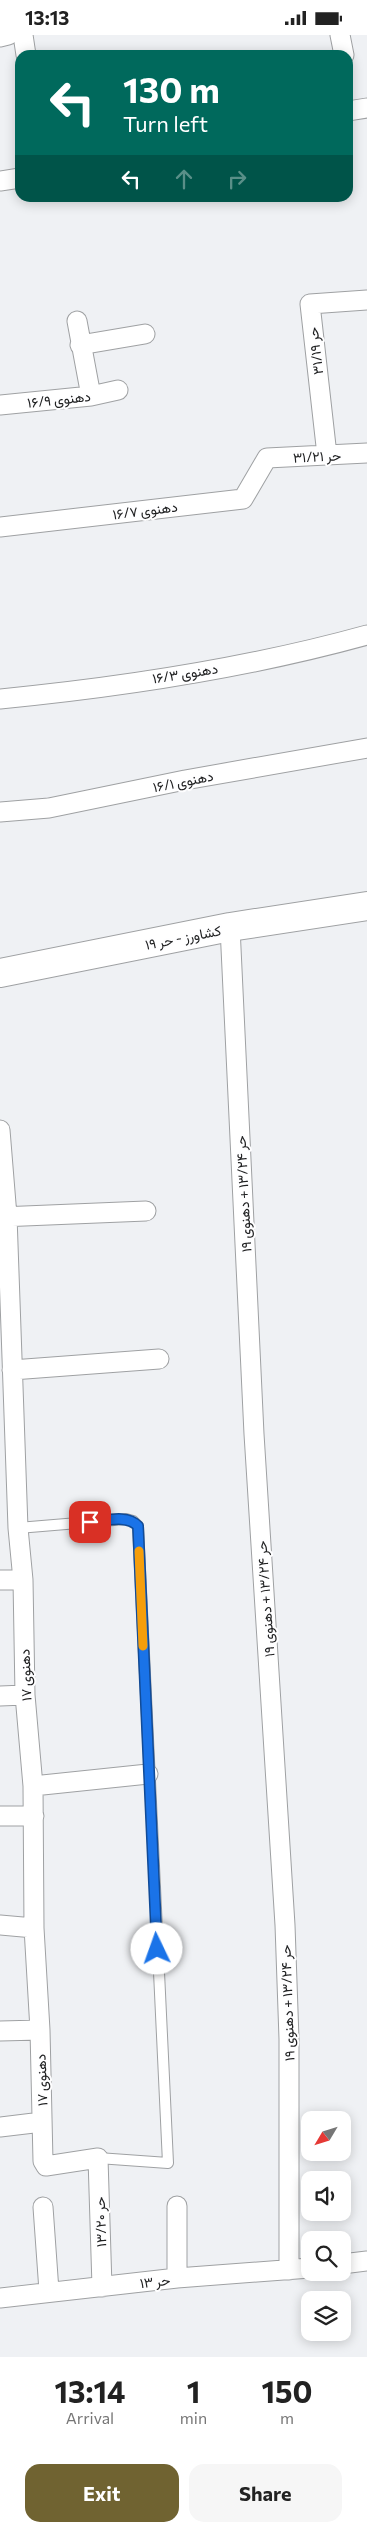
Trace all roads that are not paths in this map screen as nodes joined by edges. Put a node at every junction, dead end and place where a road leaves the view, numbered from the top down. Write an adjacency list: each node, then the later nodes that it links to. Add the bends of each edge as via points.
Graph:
1 (8, 35): 4 (street)
2 (23, 35): 5 (street)
3 (340, 35): 6 (street)
4 (0, 37)
5 (25, 50)
6 (343, 50)
7 (367, 108): 8 (street)
8 (353, 110)
9 (15, 179): 10 (street)
10 (0, 181)
11 (367, 300): 19 (street, حر ۳۱/۱۹, via 310,304)
12 (77, 321): 14 (street)
13 (145, 334): 14 (street)
14 (80, 345): 16 (street)
15 (118, 390): 16 (street, دهنوی ۱۶/۹)
16 (91, 396): 17 (street, دهنوی ۱۶/۹)
17 (0, 405)
18 (367, 453): 19 (street, حر ۳۱/۲۱)
19 (327, 455): 20 (street, حر ۳۱/۲۱)
20 (267, 458): 21 (street, دهنوی ۱۶/۷, via 243,499)
21 (0, 527)
22 (367, 635): 23 (street, دهنوی ۱۶/۳, via 292,655 64,693)
23 (0, 699)
24 (367, 748): 25 (street, دهنوی ۱۶/۱, via 49,808)
25 (0, 812)
26 (367, 906): 27 (street, کشاورز - حر ۱۹)
27 (230, 927): 28 (street, کشاورز - حر ۱۹); 56 (street, حر ۱۳/۲۴ + دهنوی ۱۹, via 255,1443 285,1925 289,2039)
28 (0, 973)
29 (0, 1130): 31 (street, دهنوی ۱۷)
30 (146, 1211): 31 (street)
31 (3, 1216): 33 (street, دهنوی ۱۷)
32 (160, 1359): 33 (street)
33 (12, 1370): 34 (street, دهنوی ۱۷)
34 (8, 1450): 35 (street, دهنوی ۱۷)
35 (18, 1528): 37 (street, دهنوی ۱۷); 40 (lane, via 126,1519 138,1526)
36 (0, 1580): 37 (street)
37 (22, 1580): 38 (street, دهنوی ۱۷)
38 (25, 1695): 39 (street); 41 (street, دهنوی ۱۷)
39 (0, 1696)
40 (148, 1774): 41 (street); 50 (lane, via 168,2163)
41 (33, 1786): 42 (street, دهنوی ۱۷)
42 (34, 1816): 43 (street); 45 (street, دهنوی ۱۷)
43 (0, 1817)
44 (0, 1925): 45 (street)
45 (34, 1929): 46 (street, دهنوی ۱۷)
46 (40, 2030): 47 (street); 48 (street, دهنوی ۱۷)
47 (0, 2031)
48 (42, 2122): 49 (street); 50 (street, دهنوی ۱۷, via 42,2161 46,2166)
49 (0, 2127)
50 (98, 2158): 58 (street, حر ۱۳/۲۰)
51 (177, 2206): 57 (street)
52 (43, 2207): 59 (street)
53 (367, 2261): 54 (street)
54 (351, 2263)
55 (301, 2269): 56 (street, حر ۱۳)
56 (289, 2270): 57 (street, حر ۱۳)
57 (178, 2278): 58 (street, حر ۱۳)
58 (102, 2287): 59 (street, حر ۱۳)
59 (49, 2291): 60 (street, حر ۱۳)
60 (0, 2298)

